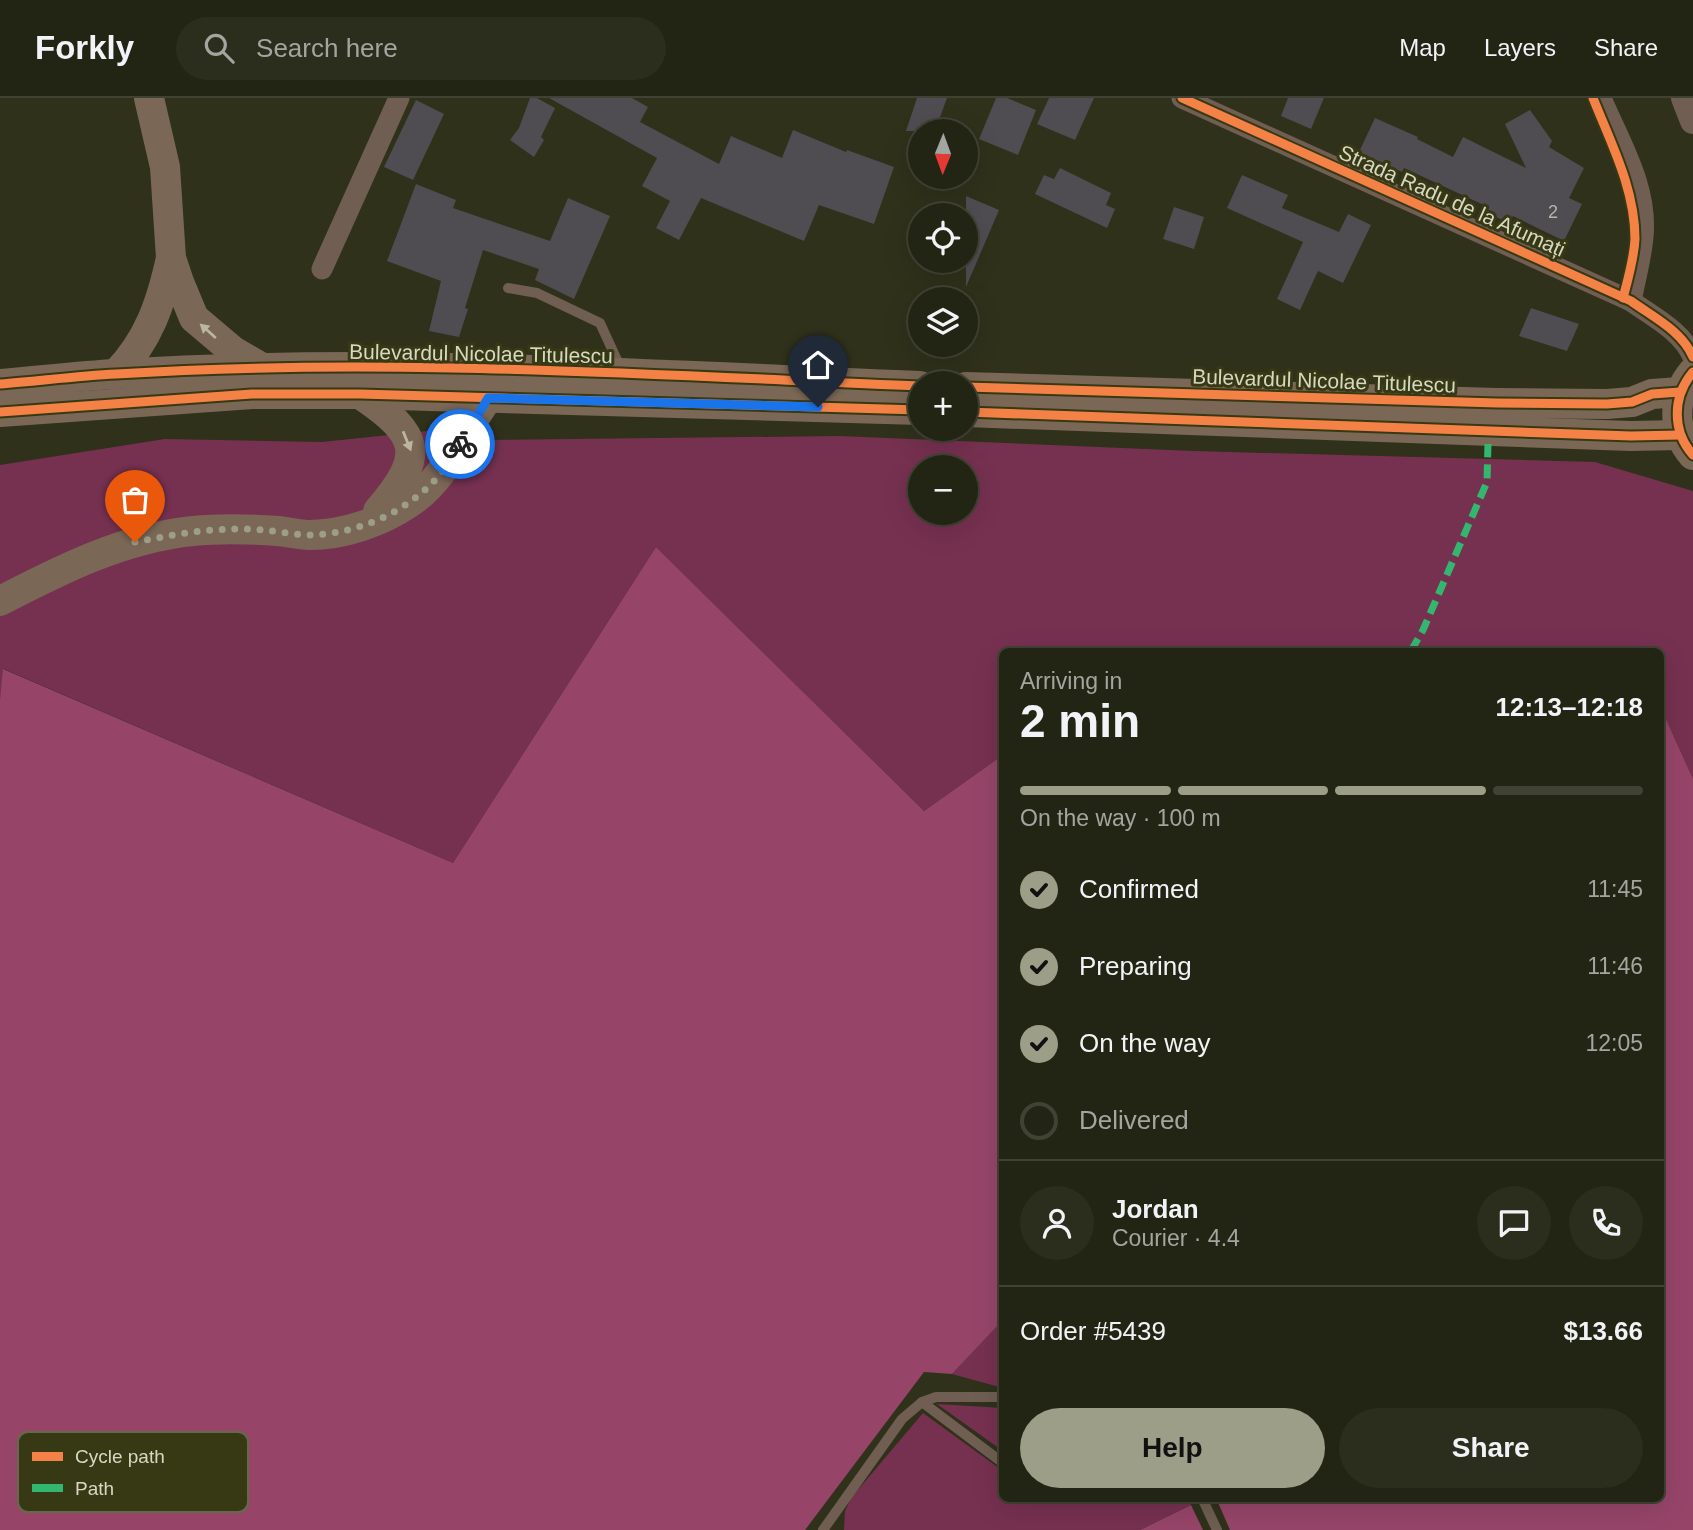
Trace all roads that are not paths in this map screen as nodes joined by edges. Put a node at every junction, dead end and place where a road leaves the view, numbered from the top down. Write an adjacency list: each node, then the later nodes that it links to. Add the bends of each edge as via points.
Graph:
1 (149, 98): 7 (main road, via 165,167)
2 (399, 98): 8 (street)
3 (1182, 98): 10 (street, Strada Radu de la Afumați)
4 (1601, 98): 10 (street, via 1635,173 1642,205 1643,236)
5 (1684, 98): 6 (street)
6 (1693, 121)
7 (171, 258): 13 (main road, one-way to 7, via 233,351 194,318); 14 (main road, via 153,322 133,357)
8 (322, 269)
9 (508, 288): 12 (lane, via 537,293 600,323)
10 (1631, 302): 11 (street, Strada Radu de la Afumați, via 1671,329)
11 (1693, 356)
12 (617, 360)
13 (264, 369): 14 (main road, Bulevardul Nicolae Titulescu); 17 (main road, Bulevardul Nicolae Titulescu, via 506,369)
14 (116, 374): 16 (main road, Bulevardul Nicolae Titulescu)
15 (1687, 382): 18 (main road, Bulevardul Nicolae Titulescu, via 1632,402 1510,403); 24 (main road, via 1677,414)
16 (0, 384)
17 (908, 386)
18 (978, 387)
19 (360, 394): 20 (main road, Bulevardul Nicolae Titulescu); 22 (main road, Bulevardul Nicolae Titulescu, via 252,394); 25 (main road, one-way to 25, via 399,424 412,453 406,475)
20 (488, 398): 21 (main road, Bulevardul Nicolae Titulescu); 25 (main road, via 447,465 429,484 411,502)
21 (908, 410)
22 (0, 412)
23 (978, 412): 24 (main road, Bulevardul Nicolae Titulescu, via 1631,436)
24 (1687, 445)
25 (366, 525): 26 (main road, via 310,535 246,529 193,531 135,542 83,559)
26 (0, 601)
27 (999, 1397): 28 (lane, via 936,1396)
28 (922, 1402): 29 (lane); 31 (lane, via 902,1419)
29 (999, 1459)
30 (1204, 1502): 32 (lane)
31 (823, 1530)
32 (1217, 1530)

